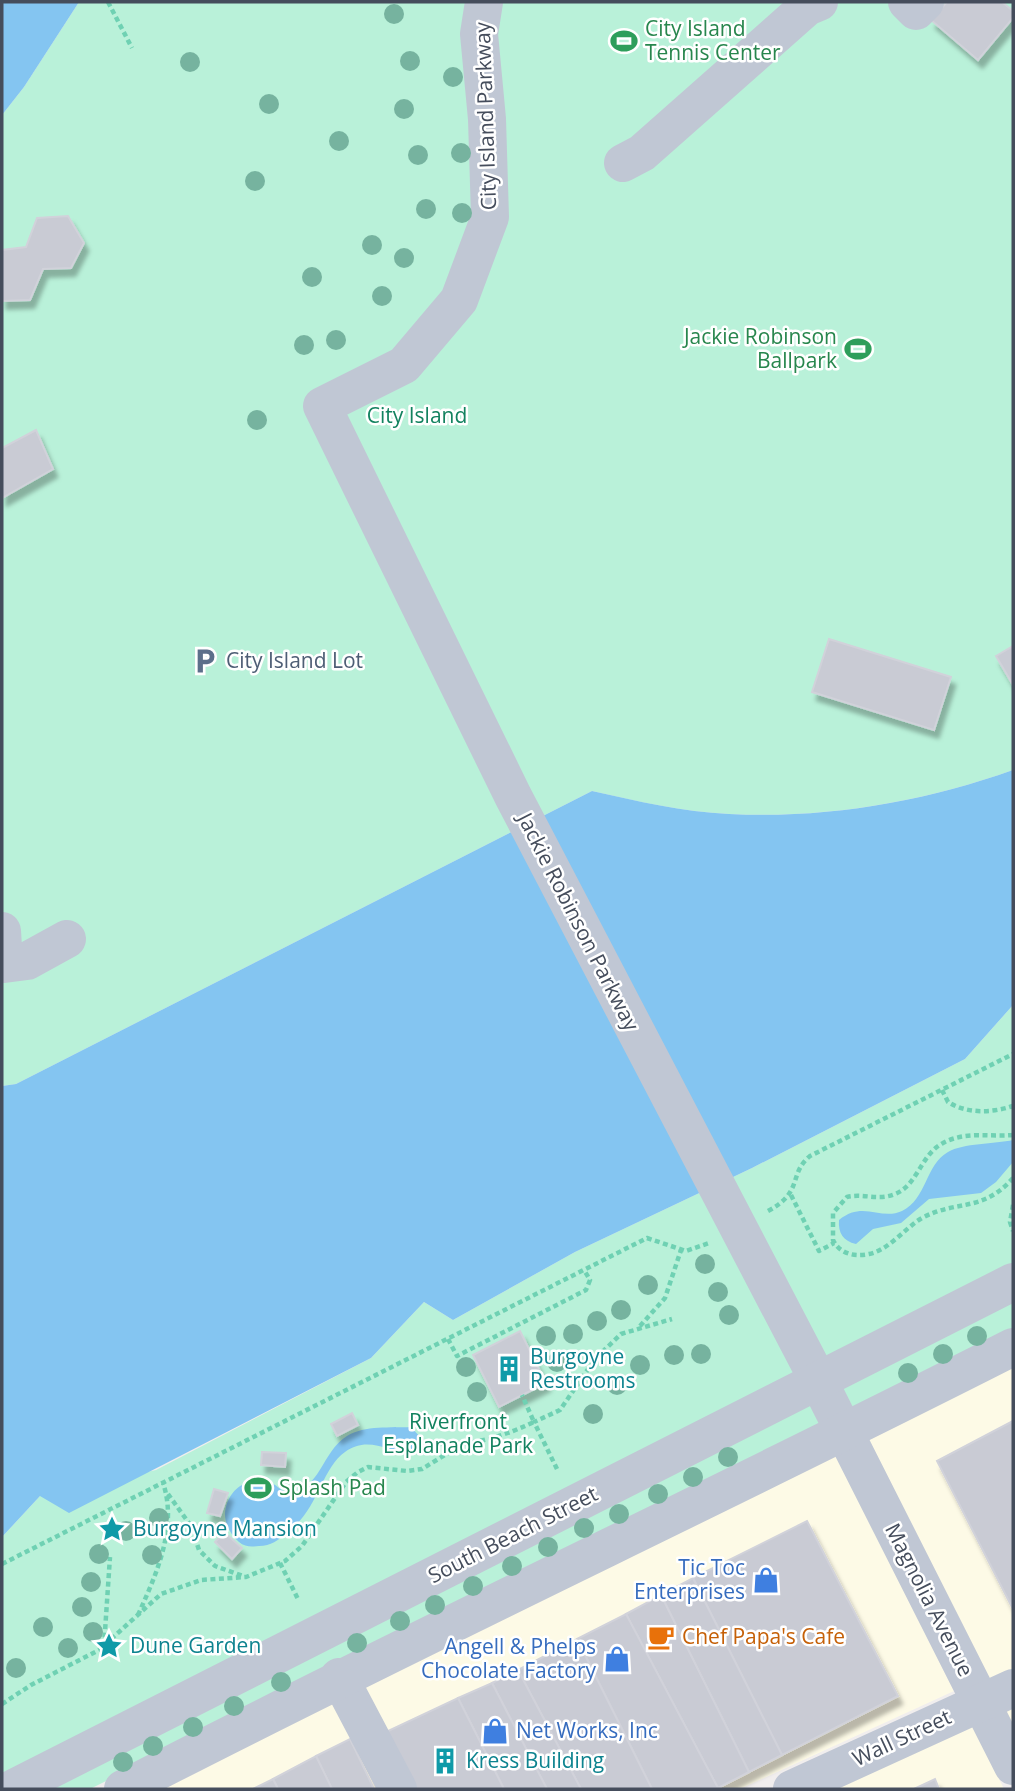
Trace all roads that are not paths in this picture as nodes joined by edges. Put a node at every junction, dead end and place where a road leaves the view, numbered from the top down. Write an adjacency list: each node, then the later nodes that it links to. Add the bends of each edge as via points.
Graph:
1 (484, 2): 6 (street, City Island Parkway, via 479,34 490,218 459,300 404,365)
2 (819, 2): 5 (street, via 642,153)
3 (907, 2): 4 (street, via 916,11)
4 (925, 2)
5 (623, 163)
6 (322, 406): 11 (street, Jackie Robinson Parkway, via 513,796)
7 (2, 931): 8 (street, via 4,964 27,961)
8 (66, 939)
9 (1013, 1282): 11 (street, South Beach Street)
10 (1013, 1348): 12 (street)
11 (818, 1380): 12 (street, Jackie Robinson Parkway); 16 (street, South Beach Street)
12 (845, 1433): 13 (street); 14 (street, Magnolia Avenue)
13 (339, 1677): 17 (street); 18 (street)
14 (997, 1695): 15 (street, Magnolia Avenue); 19 (street, Wall Street)
15 (1013, 1766)
16 (12, 1789)
17 (123, 1789)
18 (398, 1789)
19 (792, 1789)

